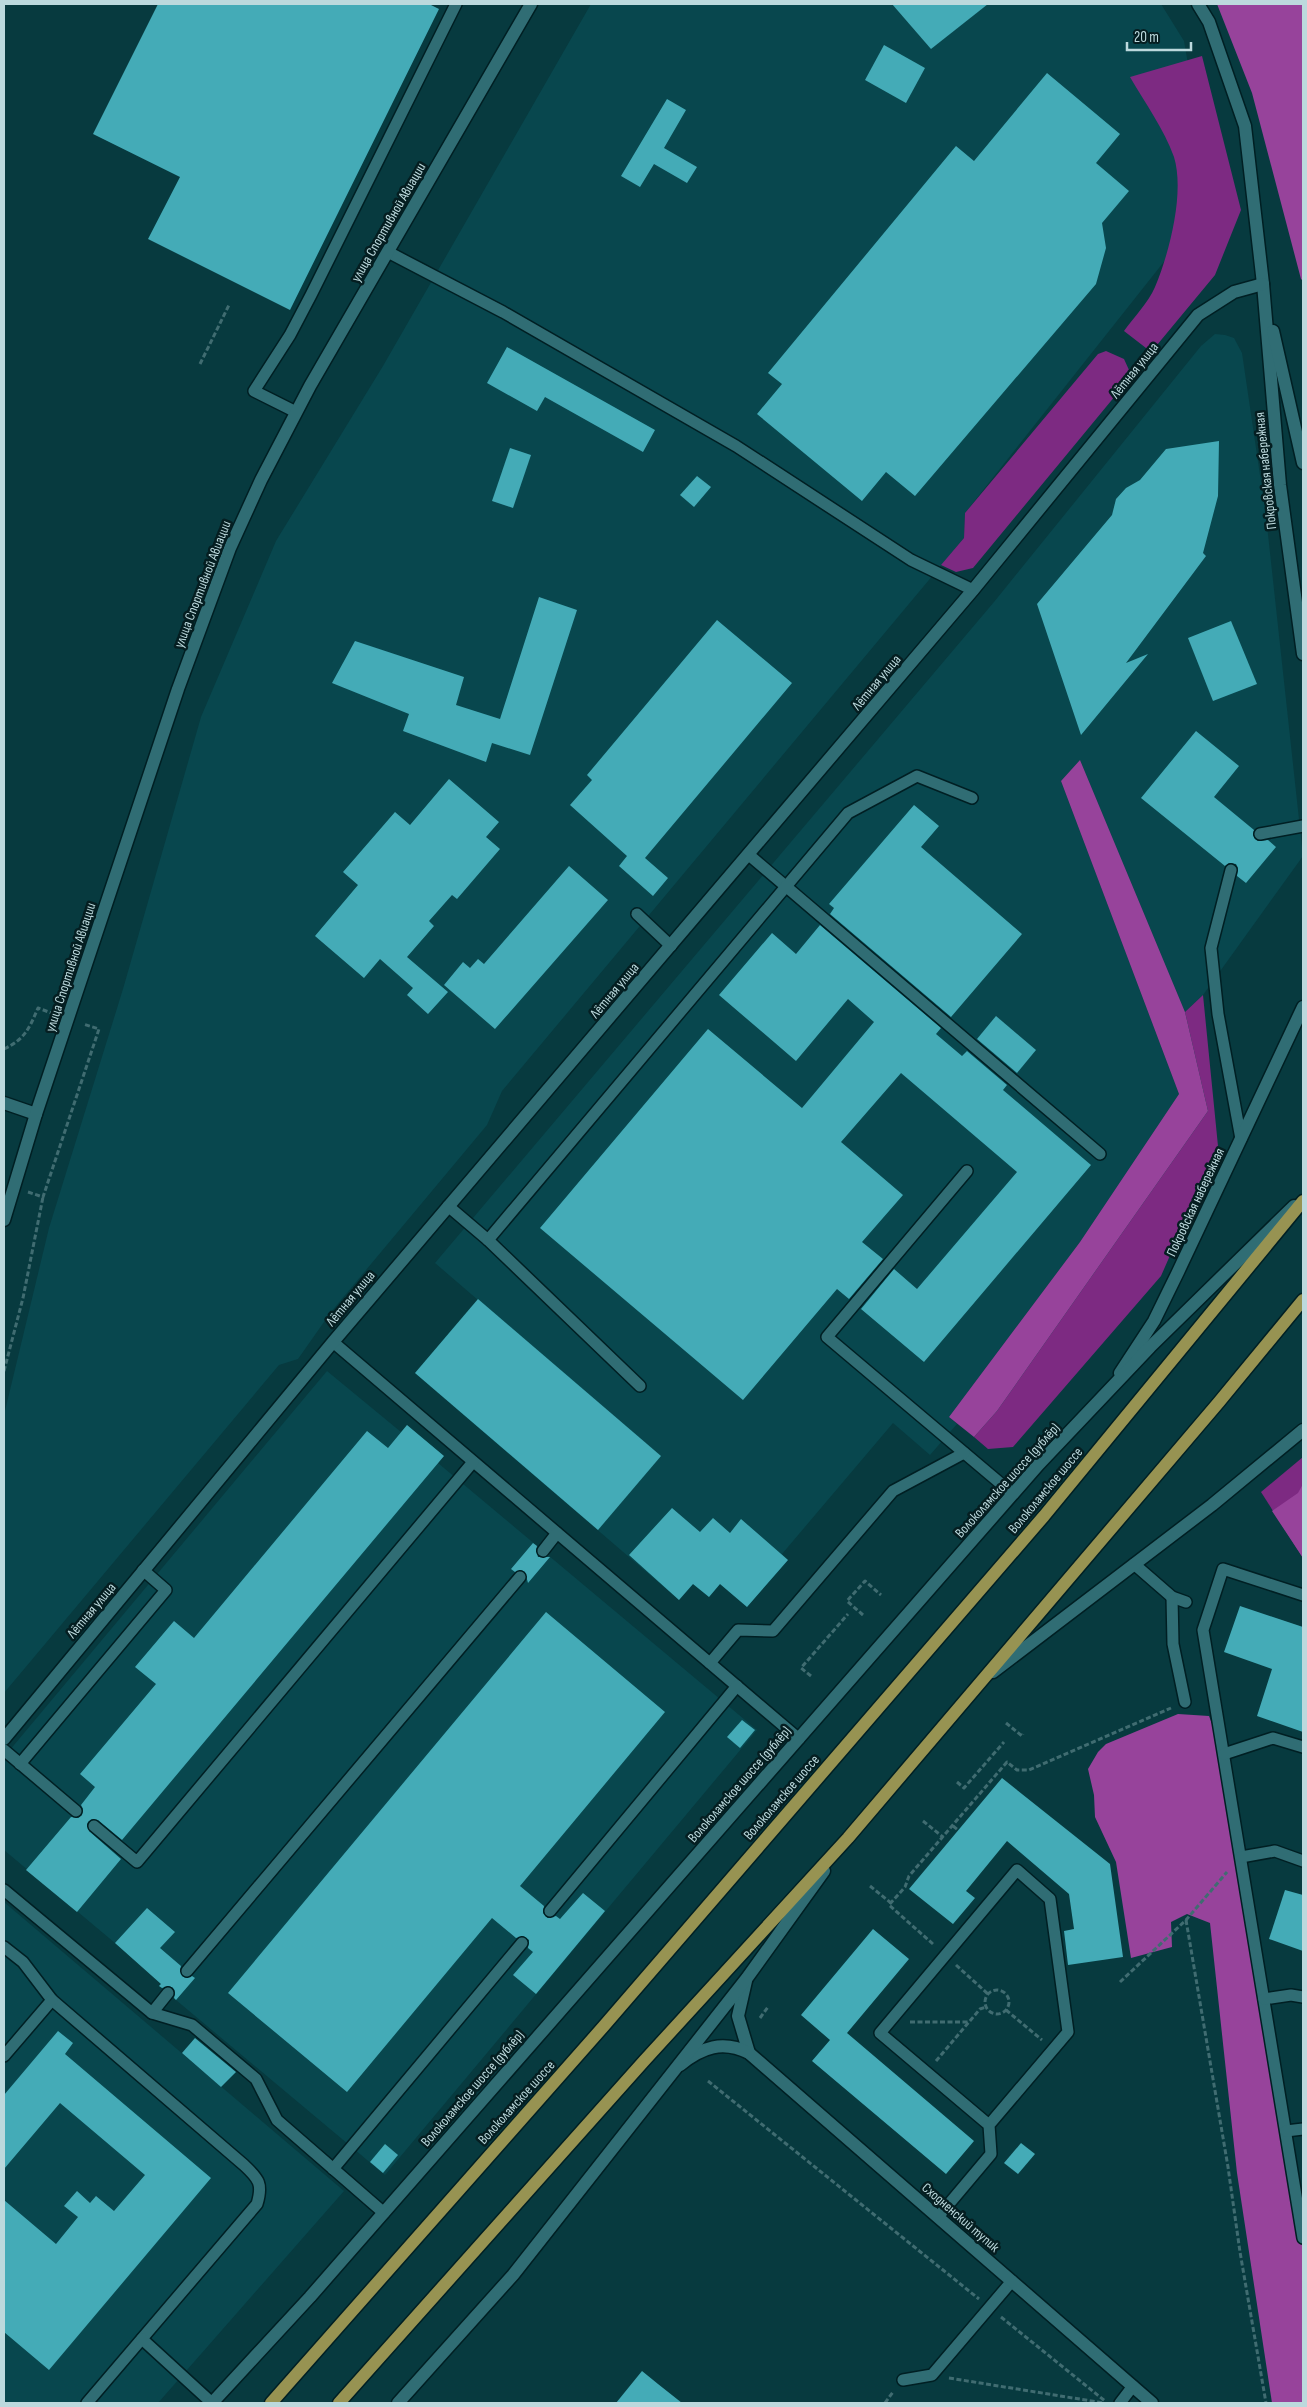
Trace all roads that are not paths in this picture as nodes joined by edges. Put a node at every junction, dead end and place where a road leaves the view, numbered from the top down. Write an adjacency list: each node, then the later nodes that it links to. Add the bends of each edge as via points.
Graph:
1 (456, 4): 6 (lane, via 311,295 254,391)
2 (531, 4): 4 (street, улица Спортивной Авиации)
3 (1198, 4): 5 (street, Покровская набережная, via 1210,22 1245,126)
4 (388, 252): 6 (street, улица Спортивной Авиации); 8 (lane, via 503,312 727,441 911,560)
5 (1263, 284): 7 (street, Покровская набережная); 8 (street, Лётная улица, via 1234,292 1198,314); 9 (street, Покровская набережная, via 1280,485)
6 (296, 412): 20 (street, улица Спортивной Авиации, via 230,548 178,689)
7 (1303, 463)
8 (973, 590): 13 (street, Лётная улица)
9 (1303, 654)
10 (972, 798): 15 (lane, via 917,776 848,813)
11 (1303, 826): 12 (lane)
12 (1260, 834)
13 (748, 855): 15 (lane); 17 (street, Лётная улица)
14 (1230, 870): 21 (lane, via 1211,948 1218,1014)
15 (786, 887): 22 (lane); 27 (lane)
16 (637, 914): 17 (lane)
17 (671, 946): 25 (street, Лётная улица)
18 (1303, 1007): 21 (street, Покровская набережная)
19 (4, 1103): 20 (street)
20 (36, 1114): 26 (street, улица Спортивной Авиации)
21 (1241, 1139): 31 (street, Покровская набережная, via 1154,1321)
22 (1100, 1154)
23 (967, 1171): 33 (lane, via 827,1337)
24 (1303, 1199): 31 (street, Волоколамское шоссе (дублёр), via 1150,1347); 86 (main road, Волоколамское шоссе, via 1044,1516 603,2027)
25 (448, 1206): 27 (lane); 29 (street, Лётная улица)
26 (4, 1220)
27 (488, 1240): 30 (lane)
28 (1303, 1300): 45 (main road)
29 (332, 1342): 34 (lane); 39 (street, Лётная улица)
30 (640, 1386)
31 (1100, 1402): 35 (street, Волоколамское шоссе (дублёр))
32 (1303, 1430): 38 (street)
33 (964, 1453): 35 (lane); 44 (lane, via 893,1490 773,1632 738,1630)
34 (474, 1462): 36 (lane); 55 (lane, via 137,1862)
35 (1013, 1494): 48 (street, Волоколамское шоссе (дублёр))
36 (557, 1533): 37 (lane); 44 (lane)
37 (542, 1551)
38 (1134, 1564): 42 (lane); 45 (street)
39 (143, 1570): 49 (street, Лётная улица); 53 (lane, via 166,1590)
40 (520, 1577): 63 (lane)
41 (1303, 1595): 52 (lane, via 1223,1569 1203,1630)
42 (1172, 1597): 43 (lane); 47 (lane, via 1173,1644)
43 (1186, 1602)
44 (710, 1663): 46 (lane)
45 (983, 1679): 56 (main road)
46 (737, 1686): 48 (lane); 60 (lane)
47 (1185, 1702)
48 (799, 1738): 77 (street, Волоколамское шоссе (дублёр))
49 (4, 1739)
50 (1303, 1747): 52 (lane, via 1273,1738)
51 (4, 1750): 53 (lane)
52 (1224, 1754): 57 (lane)
53 (20, 1764): 54 (lane)
54 (76, 1811)
55 (94, 1826)
56 (848, 1838): 64 (street); 87 (main road)
57 (1241, 1857): 58 (lane, via 1275,1851); 67 (lane)
58 (1303, 1862)
59 (4, 1890): 69 (lane)
60 (550, 1910)
61 (522, 1943): 76 (lane)
62 (4, 1947): 68 (lane, via 23,1962)
63 (187, 1972)
64 (747, 1978): 70 (street, via 738,2016); 72 (street)
65 (168, 1993): 69 (lane)
66 (1303, 1997): 67 (lane, via 1291,1995)
67 (1264, 1999): 75 (lane)
68 (52, 2000): 71 (lane); 81 (lane, via 244,2165 256,2176 261,2189 257,2204)
69 (152, 2012): 76 (lane, via 192,2024 256,2079 277,2120)
70 (749, 2053): 72 (street, Сходненский тупик, via 738,2047 714,2046); 78 (street, Сходненский тупик)
71 (4, 2056)
72 (675, 2070): 88 (street, via 513,2275)
73 (989, 2125): 73 (lane, via 1068,2032 1050,1899 1016,1870 880,2033); 78 (lane, via 991,2154)
74 (1303, 2128): 75 (lane)
75 (1286, 2131): 79 (lane)
76 (333, 2169): 77 (lane)
77 (384, 2213): 85 (street, Волоколамское шоссе (дублёр))
78 (938, 2217): 80 (street, Сходненский тупик)
79 (1303, 2238)
80 (1012, 2281): 82 (lane, via 932,2376); 83 (street, Сходненский тупик)
81 (142, 2339): 84 (lane); 85 (lane)
82 (903, 2380)
83 (1133, 2386): 89 (lane); 90 (street, Сходненский тупик)
84 (87, 2403)
85 (212, 2403)
86 (271, 2403)
87 (339, 2403)
88 (398, 2403)
89 (1120, 2403)
90 (1152, 2403)

